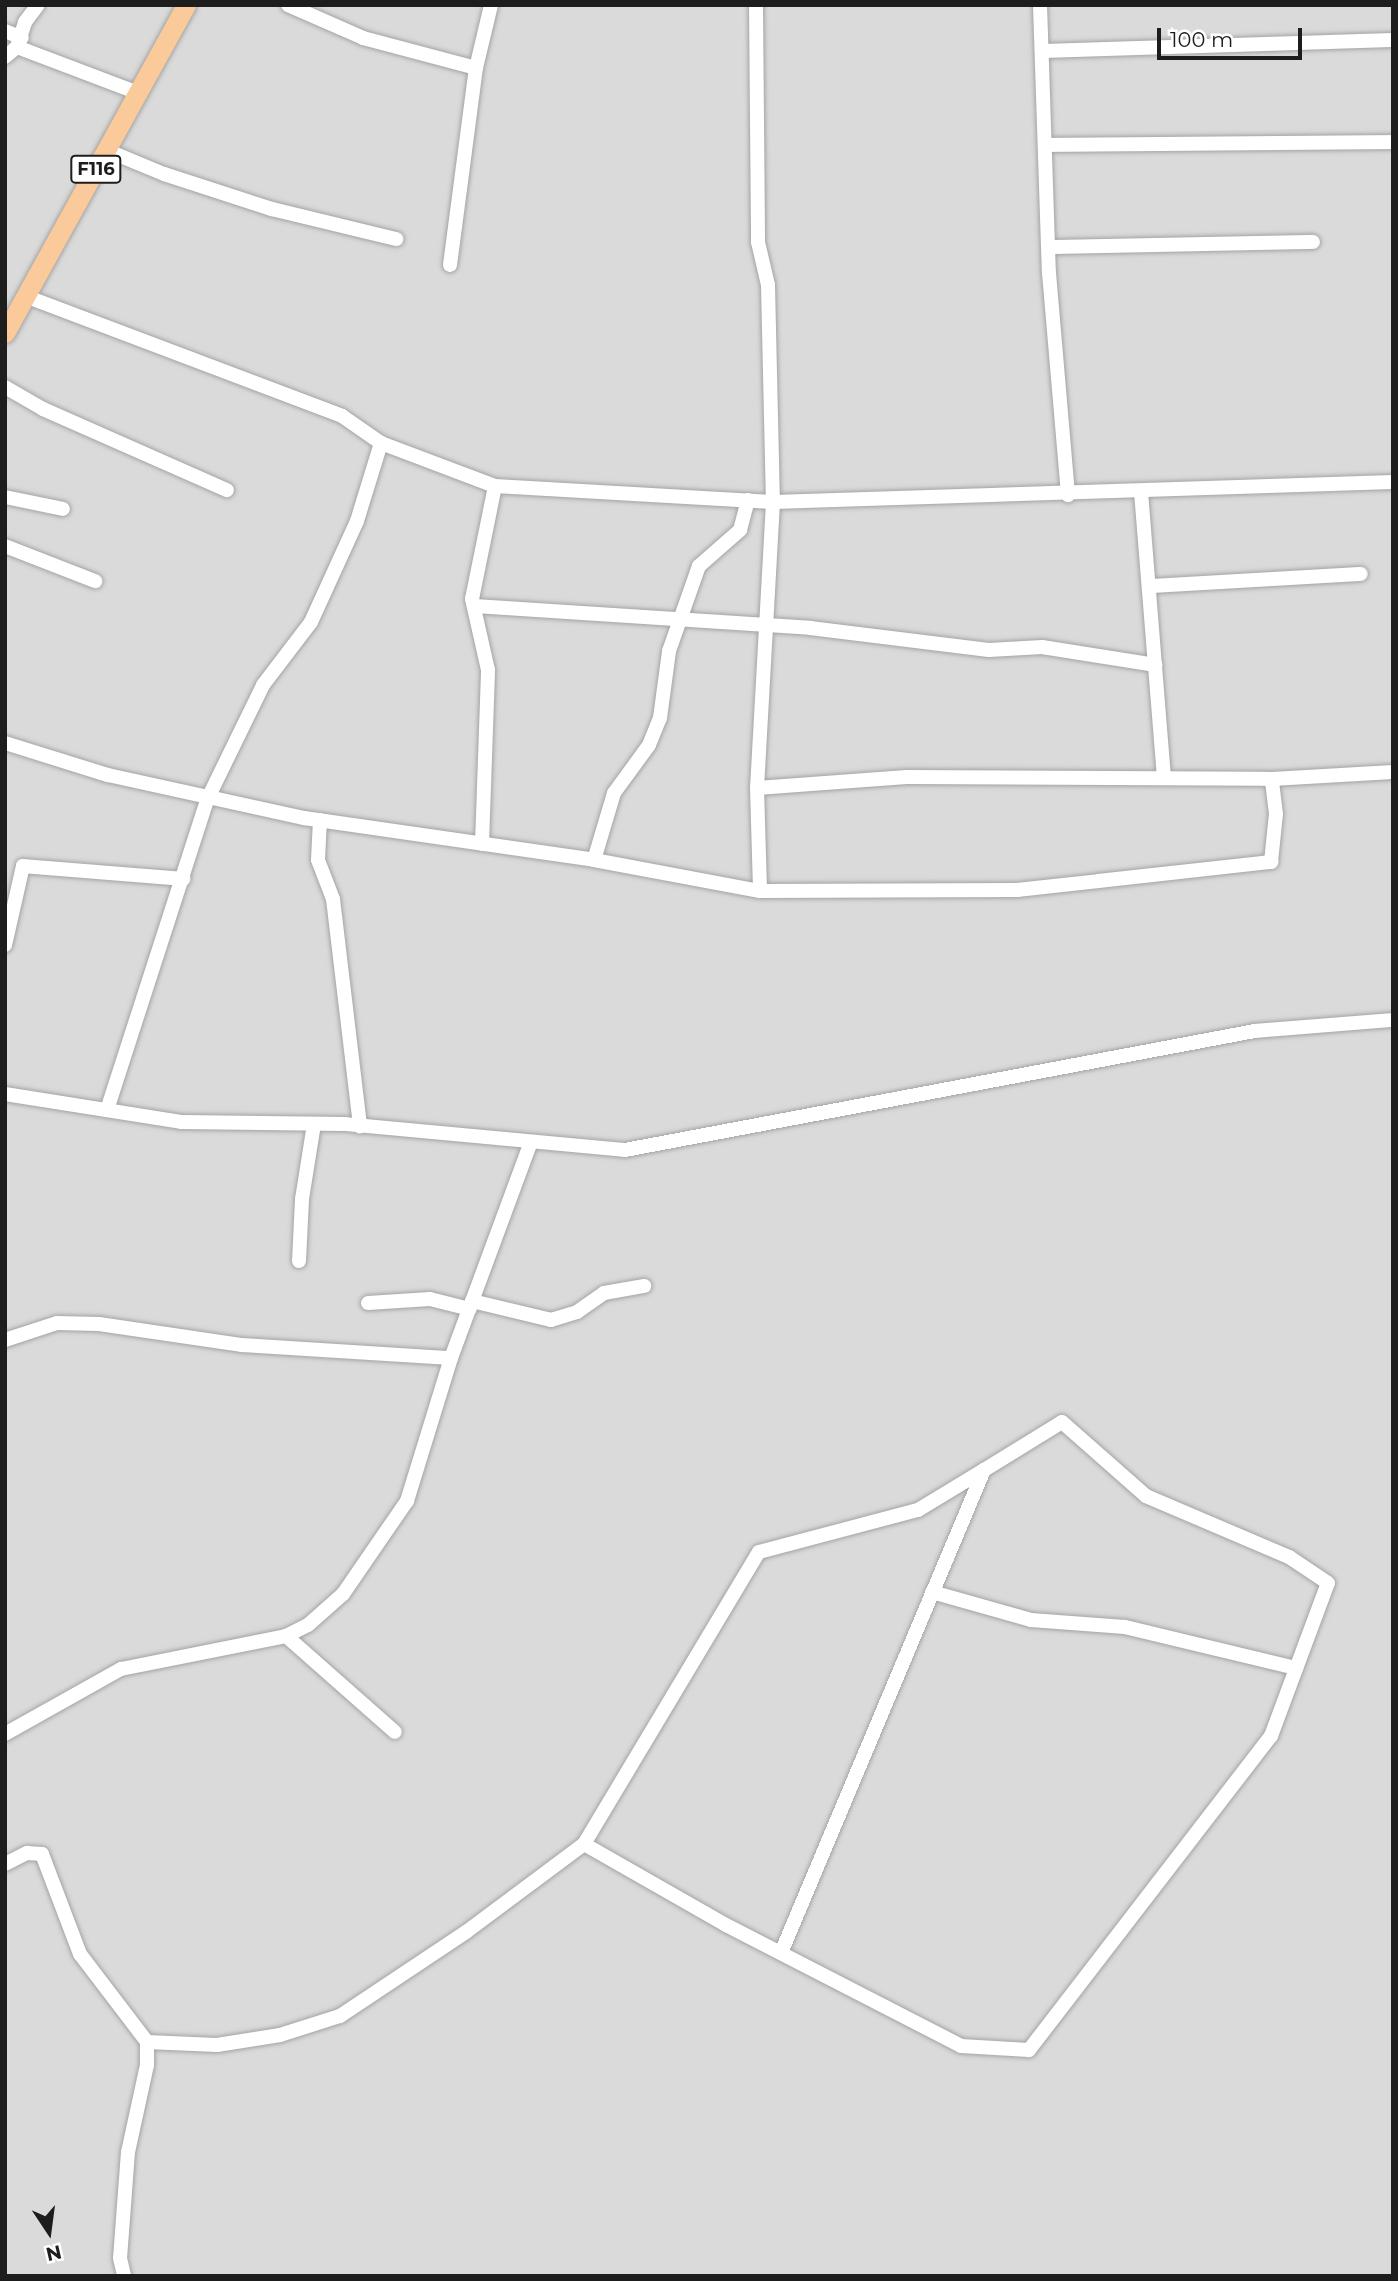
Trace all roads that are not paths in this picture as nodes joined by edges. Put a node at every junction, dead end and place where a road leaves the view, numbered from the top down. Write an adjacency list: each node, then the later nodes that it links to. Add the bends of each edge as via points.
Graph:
1 (38, 5): 9 (street, via 25,22)
2 (186, 5): 13 (main road, F116)
3 (288, 5): 12 (street, via 363,38)
4 (491, 5): 12 (street)
5 (755, 5): 32 (street, via 758,242 768,285)
6 (1040, 5): 10 (street)
7 (5, 31): 9 (street)
8 (1393, 40): 10 (street)
9 (20, 42): 11 (street); 13 (street)
10 (1042, 51): 15 (street)
11 (5, 57)
12 (476, 68): 20 (street)
13 (138, 93): 16 (main road, F116)
14 (1393, 142): 15 (street)
15 (1045, 145): 19 (street)
16 (106, 150): 17 (street, via 272,209); 21 (main road, F116)
17 (396, 239)
18 (1313, 242): 19 (street)
19 (1048, 247): 29 (street)
20 (450, 265)
21 (25, 296): 22 (main road, F116); 24 (street, via 342,415)
22 (8, 321)
23 (5, 387): 27 (street, via 43,409)
24 (382, 443): 26 (street); 47 (street, via 357,521 311,622 263,685)
25 (1393, 482): 28 (street)
26 (495, 486): 31 (street); 38 (street, via 475,570)
27 (227, 490)
28 (1140, 492): 29 (street); 37 (street)
29 (1068, 495): 32 (street)
30 (5, 497): 33 (street)
31 (748, 500): 32 (street); 39 (street, via 740,530 699,566)
32 (773, 502): 40 (street)
33 (63, 509)
34 (5, 546): 36 (street)
35 (1361, 574): 37 (street)
36 (95, 582)
37 (1150, 586): 41 (street)
38 (474, 606): 39 (street); 49 (street, via 488,670)
39 (681, 622): 40 (street); 50 (street, via 669,651 660,718 649,745 614,793)
40 (763, 626): 41 (street, via 989,650 1042,647); 46 (street)
41 (1156, 665): 44 (street)
42 (5, 743): 47 (street, via 108,775)
43 (1393, 772): 45 (street)
44 (1164, 778): 45 (street); 46 (street, via 907,777)
45 (1272, 779): 52 (street, via 1276,814 1271,862 1017,890)
46 (757, 788): 52 (street)
47 (208, 798): 48 (street); 51 (street)
48 (320, 820): 49 (street); 58 (street, via 318,860 333,899)
49 (482, 844): 50 (street)
50 (594, 860): 52 (street)
51 (183, 879): 53 (street, via 34,863 23,866); 56 (street)
52 (760, 891)
53 (5, 945)
54 (1393, 1020): 59 (street, via 1255,1031 625,1150)
55 (5, 1094): 56 (street)
56 (107, 1110): 57 (street, via 181,1122)
57 (314, 1124): 58 (street); 60 (street, via 302,1199)
58 (360, 1126): 59 (street)
59 (530, 1144): 63 (street)
60 (299, 1261)
61 (644, 1286): 63 (street, via 604,1293 577,1312 551,1320)
62 (368, 1303): 63 (street, via 430,1299)
63 (471, 1305): 65 (street)
64 (5, 1340): 65 (street, via 57,1322 242,1345)
65 (451, 1358): 68 (street, via 407,1501 343,1594 307,1625)
66 (984, 1470): 67 (street); 69 (street, via 1062,1422 1146,1496 1289,1558 1328,1583); 72 (street, via 918,1510 759,1552)
67 (932, 1592): 69 (street, via 1031,1620 1125,1627); 74 (street)
68 (286, 1636): 70 (street); 71 (street, via 121,1669)
69 (1296, 1668): 74 (street, via 1271,1736 1029,2050 961,2046)
70 (395, 1732)
71 (5, 1734)
72 (584, 1844): 74 (street); 75 (street, via 466,1932 340,2016 280,2035 217,2045)
73 (5, 1864): 75 (street, via 27,1853 42,1854 80,1954)
74 (781, 1953)
75 (147, 2042): 76 (street, via 147,2065 128,2152 120,2258)
76 (124, 2276)

